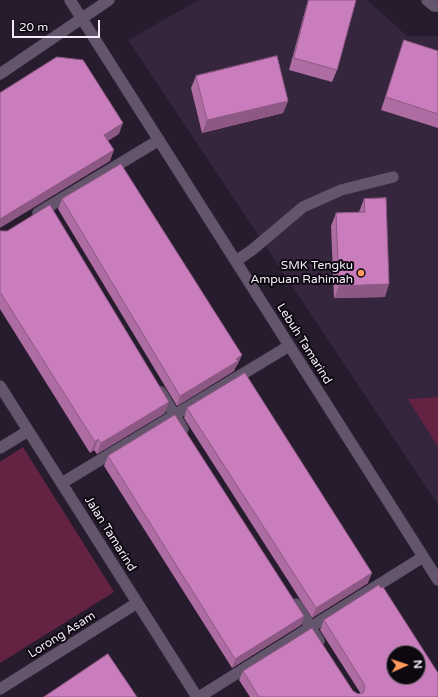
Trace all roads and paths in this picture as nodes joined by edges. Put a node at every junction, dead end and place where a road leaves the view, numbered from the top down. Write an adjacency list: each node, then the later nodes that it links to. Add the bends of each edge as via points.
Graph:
1 (70, 0): 5 (street, Lebuh Tamarind)
2 (109, 0): 5 (street)
3 (427, 0): 4 (street)
4 (438, 6)
5 (82, 19): 6 (street); 7 (street, Lebuh Tamarind)
6 (0, 74)
7 (159, 140): 9 (street, via 51,210); 10 (street, Lebuh Tamarind)
8 (393, 177): 10 (street, via 341,190 303,208)
9 (30, 218)
10 (236, 261): 11 (street, Lebuh Tamarind)
11 (289, 346): 14 (street); 19 (street, Lebuh Tamarind)
12 (154, 381): 14 (street)
13 (0, 386): 15 (street, Jalan Tamarind)
14 (174, 415): 16 (street); 18 (street)
15 (28, 431): 17 (street); 18 (street, Jalan Tamarind)
16 (187, 435)
17 (0, 448)
18 (62, 483): 22 (street, Jalan Tamarind)
19 (423, 557): 20 (street, Lebuh Tamarind); 23 (street)
20 (438, 580)
21 (290, 594): 23 (street)
22 (137, 603): 25 (street, Lorong Asam); 26 (street, Jalan Tamarind)
23 (311, 627): 24 (street); 26 (street)
24 (327, 653)
25 (0, 690)
26 (198, 697)

